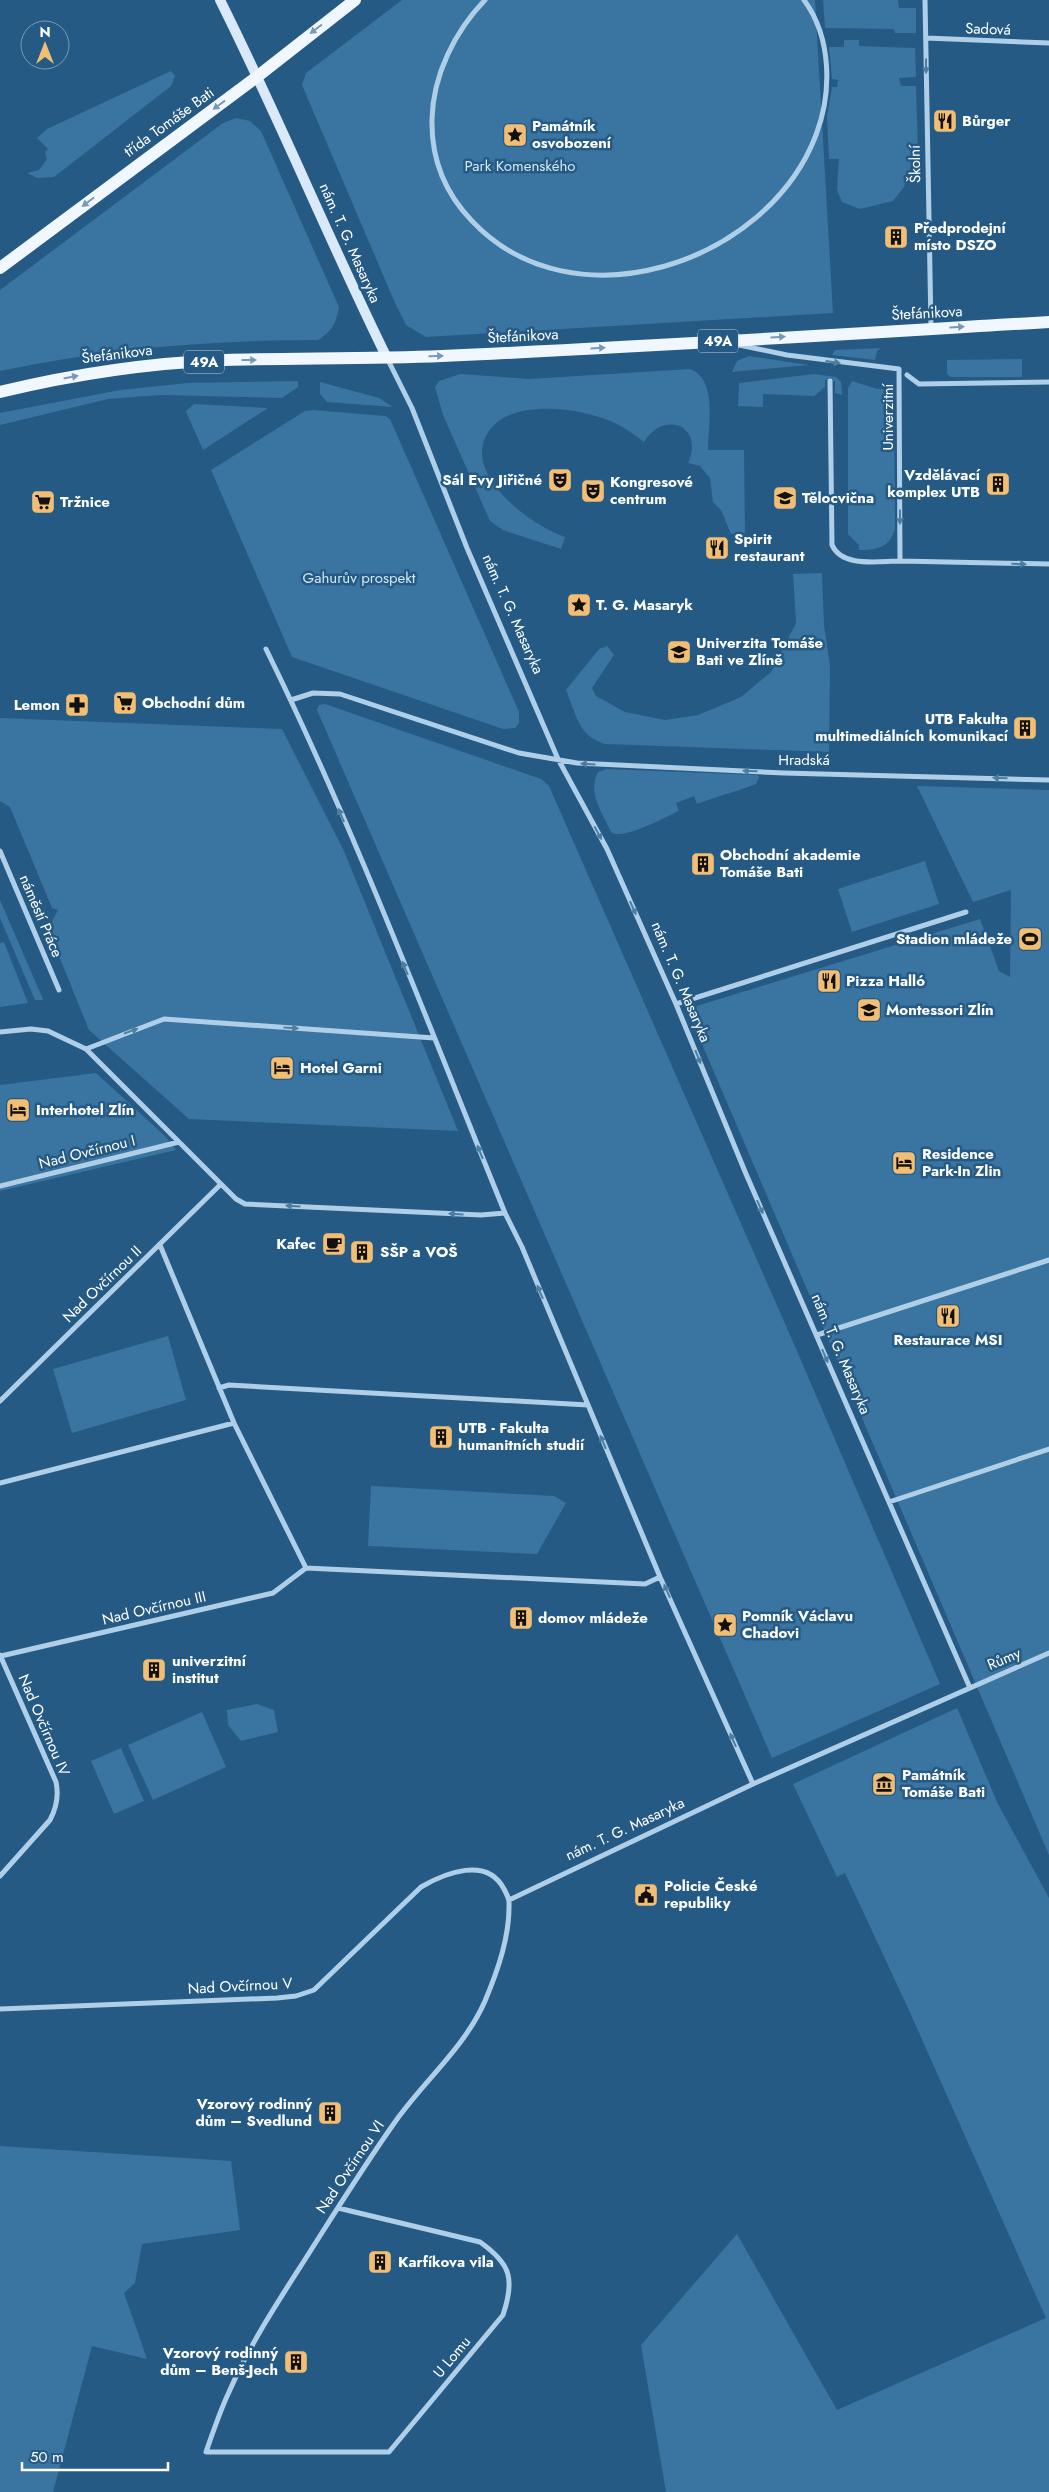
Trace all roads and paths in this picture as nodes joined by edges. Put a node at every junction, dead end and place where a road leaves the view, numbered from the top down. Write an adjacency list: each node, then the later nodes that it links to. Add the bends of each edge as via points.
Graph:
1 (220, 0): 8 (street, nám. T. G. Masaryka)
2 (355, 0): 8 (main road, třída Tomáše Bati, one-way to 8)
3 (486, 0): 4 (street, via 459,34 436,88 433,141 446,185 453,199 477,226 511,253 552,268 581,274 615,275 663,266 719,244 757,218 792,181 816,136 826,93 822,38)
4 (804, 0)
5 (925, 0): 6 (street, Školní)
6 (926, 38): 7 (street, Sadová); 11 (street, Školní, one-way to 11)
7 (1049, 43)
8 (258, 76): 9 (main road, třída Tomáše Bati, one-way to 9); 13 (street, nám. T. G. Masaryka)
9 (0, 268)
10 (1049, 322): 11 (main road, Štefánikova / 49A, one-way to 10)
11 (931, 328): 12 (main road, Štefánikova / 49A, one-way to 11)
12 (716, 341): 13 (main road, Štefánikova / 49A, one-way to 12); 18 (street, Univerzitní, one-way to 18, via 787,355 899,369)
13 (387, 358): 17 (main road, Štefánikova / 49A, one-way to 13, via 147,366 225,360); 22 (street, nám. T. G. Masaryka, via 412,408 467,548)
14 (907, 375): 16 (street, via 918,384)
15 (830, 381): 18 (street, via 832,545 839,555 850,560)
16 (1049, 382)
17 (0, 392)
18 (900, 561): 19 (street, one-way to 19)
19 (1049, 564)
20 (266, 649): 21 (street)
21 (291, 700): 22 (street, Hradská, via 313,693 340,694 518,753); 29 (street, one-way to 21)
22 (558, 759): 23 (street, Hradská, one-way to 22, via 784,773 586,764); 27 (street, nám. T. G. Masaryka, one-way to 27, via 606,849)
23 (1049, 780)
24 (0, 851): 26 (street, náměstí Práce)
25 (966, 912): 27 (street)
26 (59, 990)
27 (676, 1004): 37 (street, nám. T. G. Masaryka, one-way to 37)
28 (0, 1032): 30 (street, via 48,1031)
29 (434, 1038): 30 (street, one-way to 29, via 164,1019); 34 (street, one-way to 29)
30 (86, 1049): 31 (street)
31 (179, 1142): 32 (street); 33 (street, Nad Ovčírnou I)
32 (221, 1184): 34 (street, one-way to 32, via 481,1215 245,1204); 35 (street, Nad Ovčírnou II)
33 (0, 1186)
34 (504, 1213): 40 (street, one-way to 34, via 522,1247)
35 (160, 1245): 38 (street); 39 (street, Nad Ovčírnou II)
36 (1049, 1260): 37 (street)
37 (816, 1335): 44 (street, nám. T. G. Masaryka, one-way to 44)
38 (219, 1388): 40 (street, via 229,1385 313,1388); 41 (street)
39 (0, 1401)
40 (588, 1405): 46 (street, one-way to 40)
41 (234, 1423): 43 (street); 45 (street)
42 (1049, 1449): 44 (street)
43 (0, 1483)
44 (889, 1502): 49 (street, nám. T. G. Masaryka)
45 (306, 1568): 46 (street, via 645,1584); 48 (street, Nad Ovčírnou III, via 274,1593)
46 (660, 1577): 50 (street, one-way to 46)
47 (1049, 1653): 49 (street, Růmy)
48 (0, 1655): 51 (street, Nad Ovčírnou IV, via 58,1792 50,1820)
49 (970, 1688): 50 (street, nám. T. G. Masaryka)
50 (753, 1784): 52 (street, nám. T. G. Masaryka)
51 (0, 1876)
52 (509, 1900): 53 (street, Nad Ovčírnou V, via 500,1881 486,1871 473,1870 439,1877 421,1887 314,1990 296,1996); 54 (street, Nad Ovčírnou VI, via 508,1926 500,1961 484,2003 460,2043 396,2121)
53 (0, 2010)
54 (338, 2208): 55 (street, Nad Ovčírnou VI, via 257,2338 229,2391); 55 (street, U Lomu, via 480,2242 498,2255 507,2270 510,2287 503,2315 389,2452)
55 (206, 2452)

